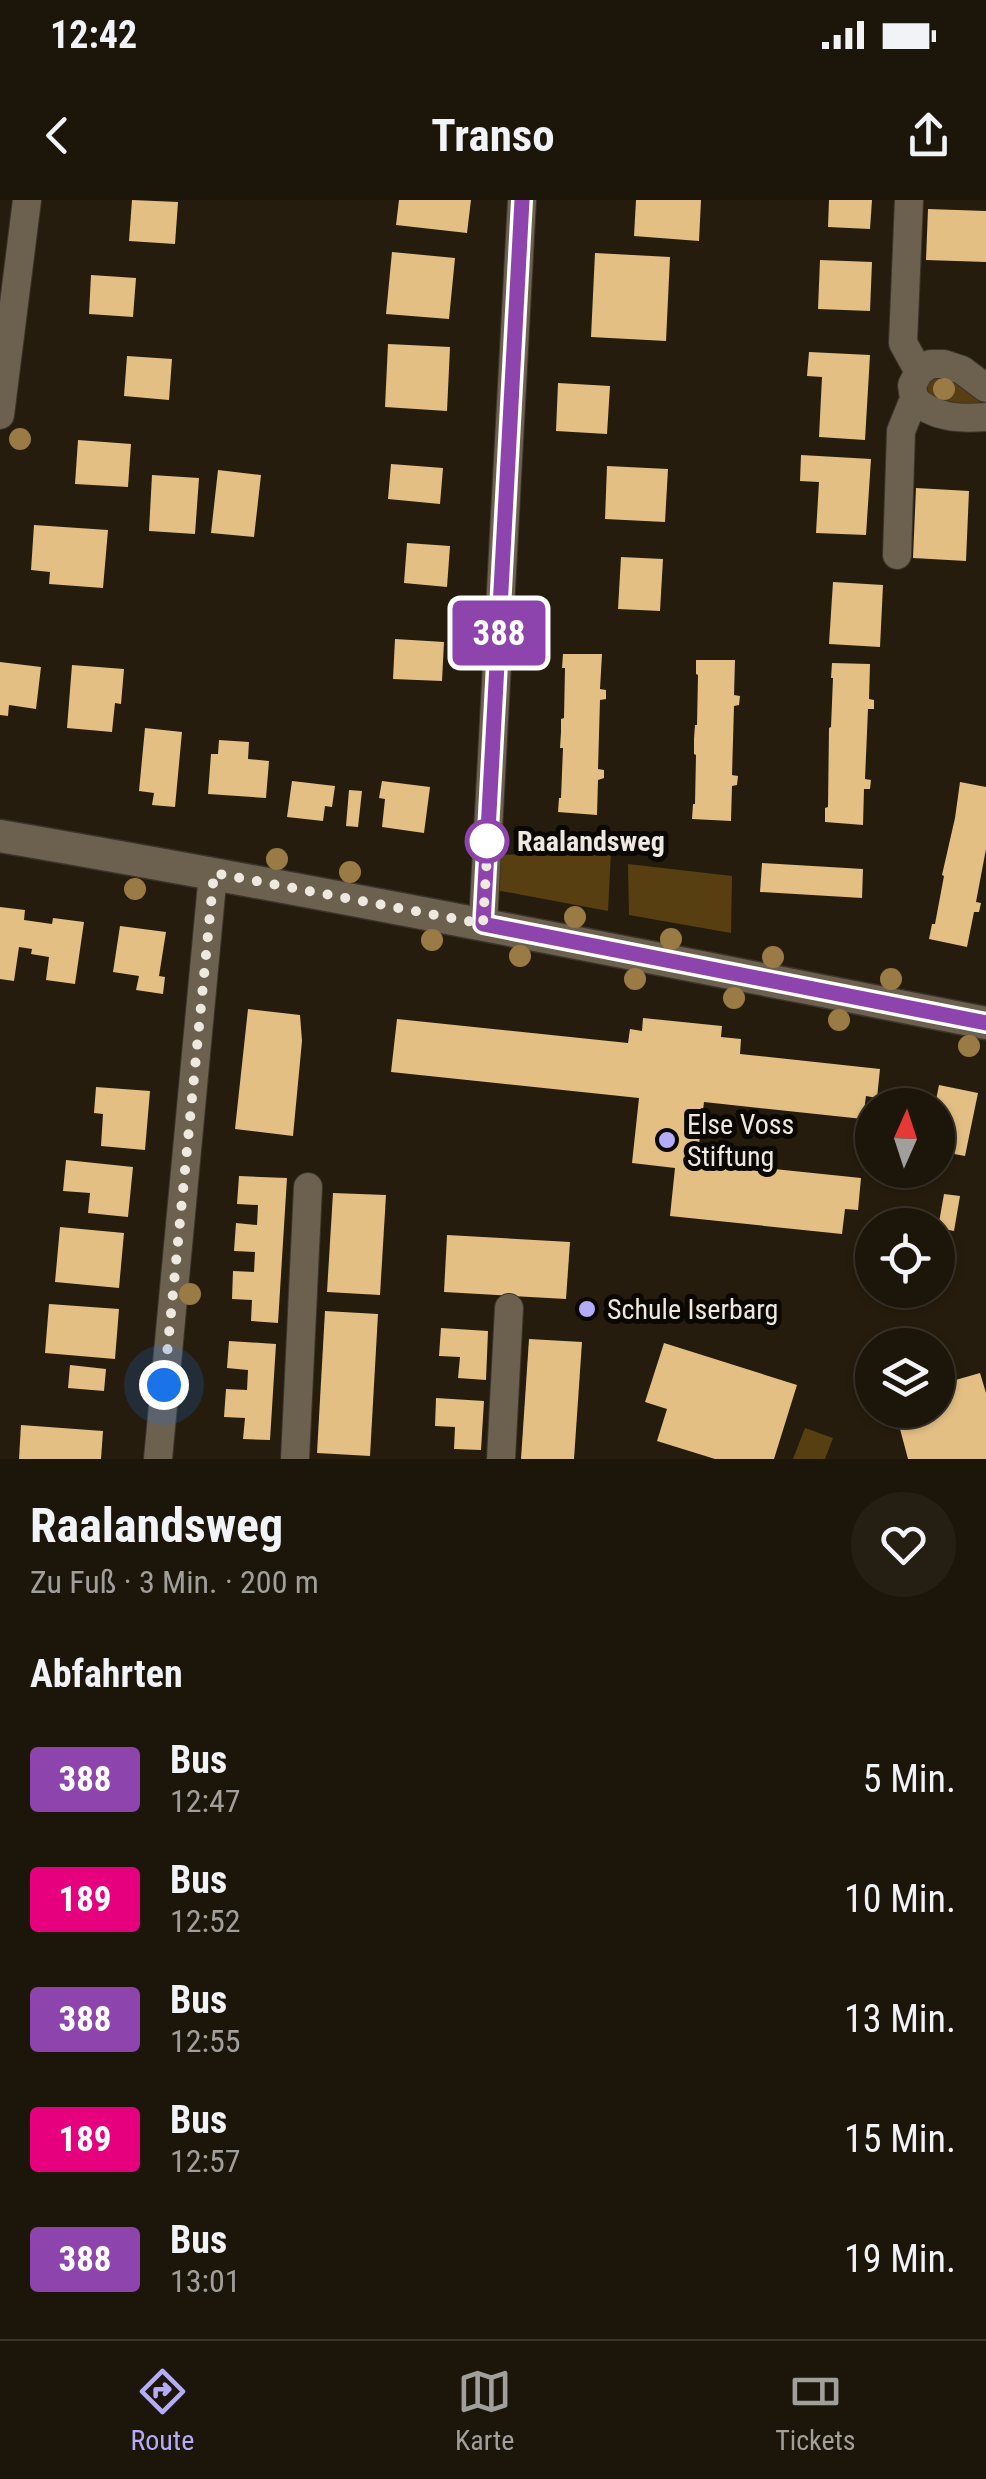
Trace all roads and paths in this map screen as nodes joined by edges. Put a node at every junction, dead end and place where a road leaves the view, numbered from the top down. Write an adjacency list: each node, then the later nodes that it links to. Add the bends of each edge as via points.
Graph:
1 (28, 200): 6 (street)
2 (522, 200): 11 (street)
3 (909, 200): 4 (street, via 902,343)
4 (916, 385): 5 (street, via 930,364 944,364); 7 (street, via 925,410); 8 (street, via 901,431)
5 (986, 388)
6 (0, 415)
7 (986, 417)
8 (897, 555)
9 (0, 836): 10 (street)
10 (214, 873): 11 (street); 15 (street)
11 (483, 924): 12 (street)
12 (986, 1023)
13 (308, 1187): 16 (street)
14 (509, 1308): 17 (street)
15 (158, 1459)
16 (295, 1459)
17 (501, 1459)

